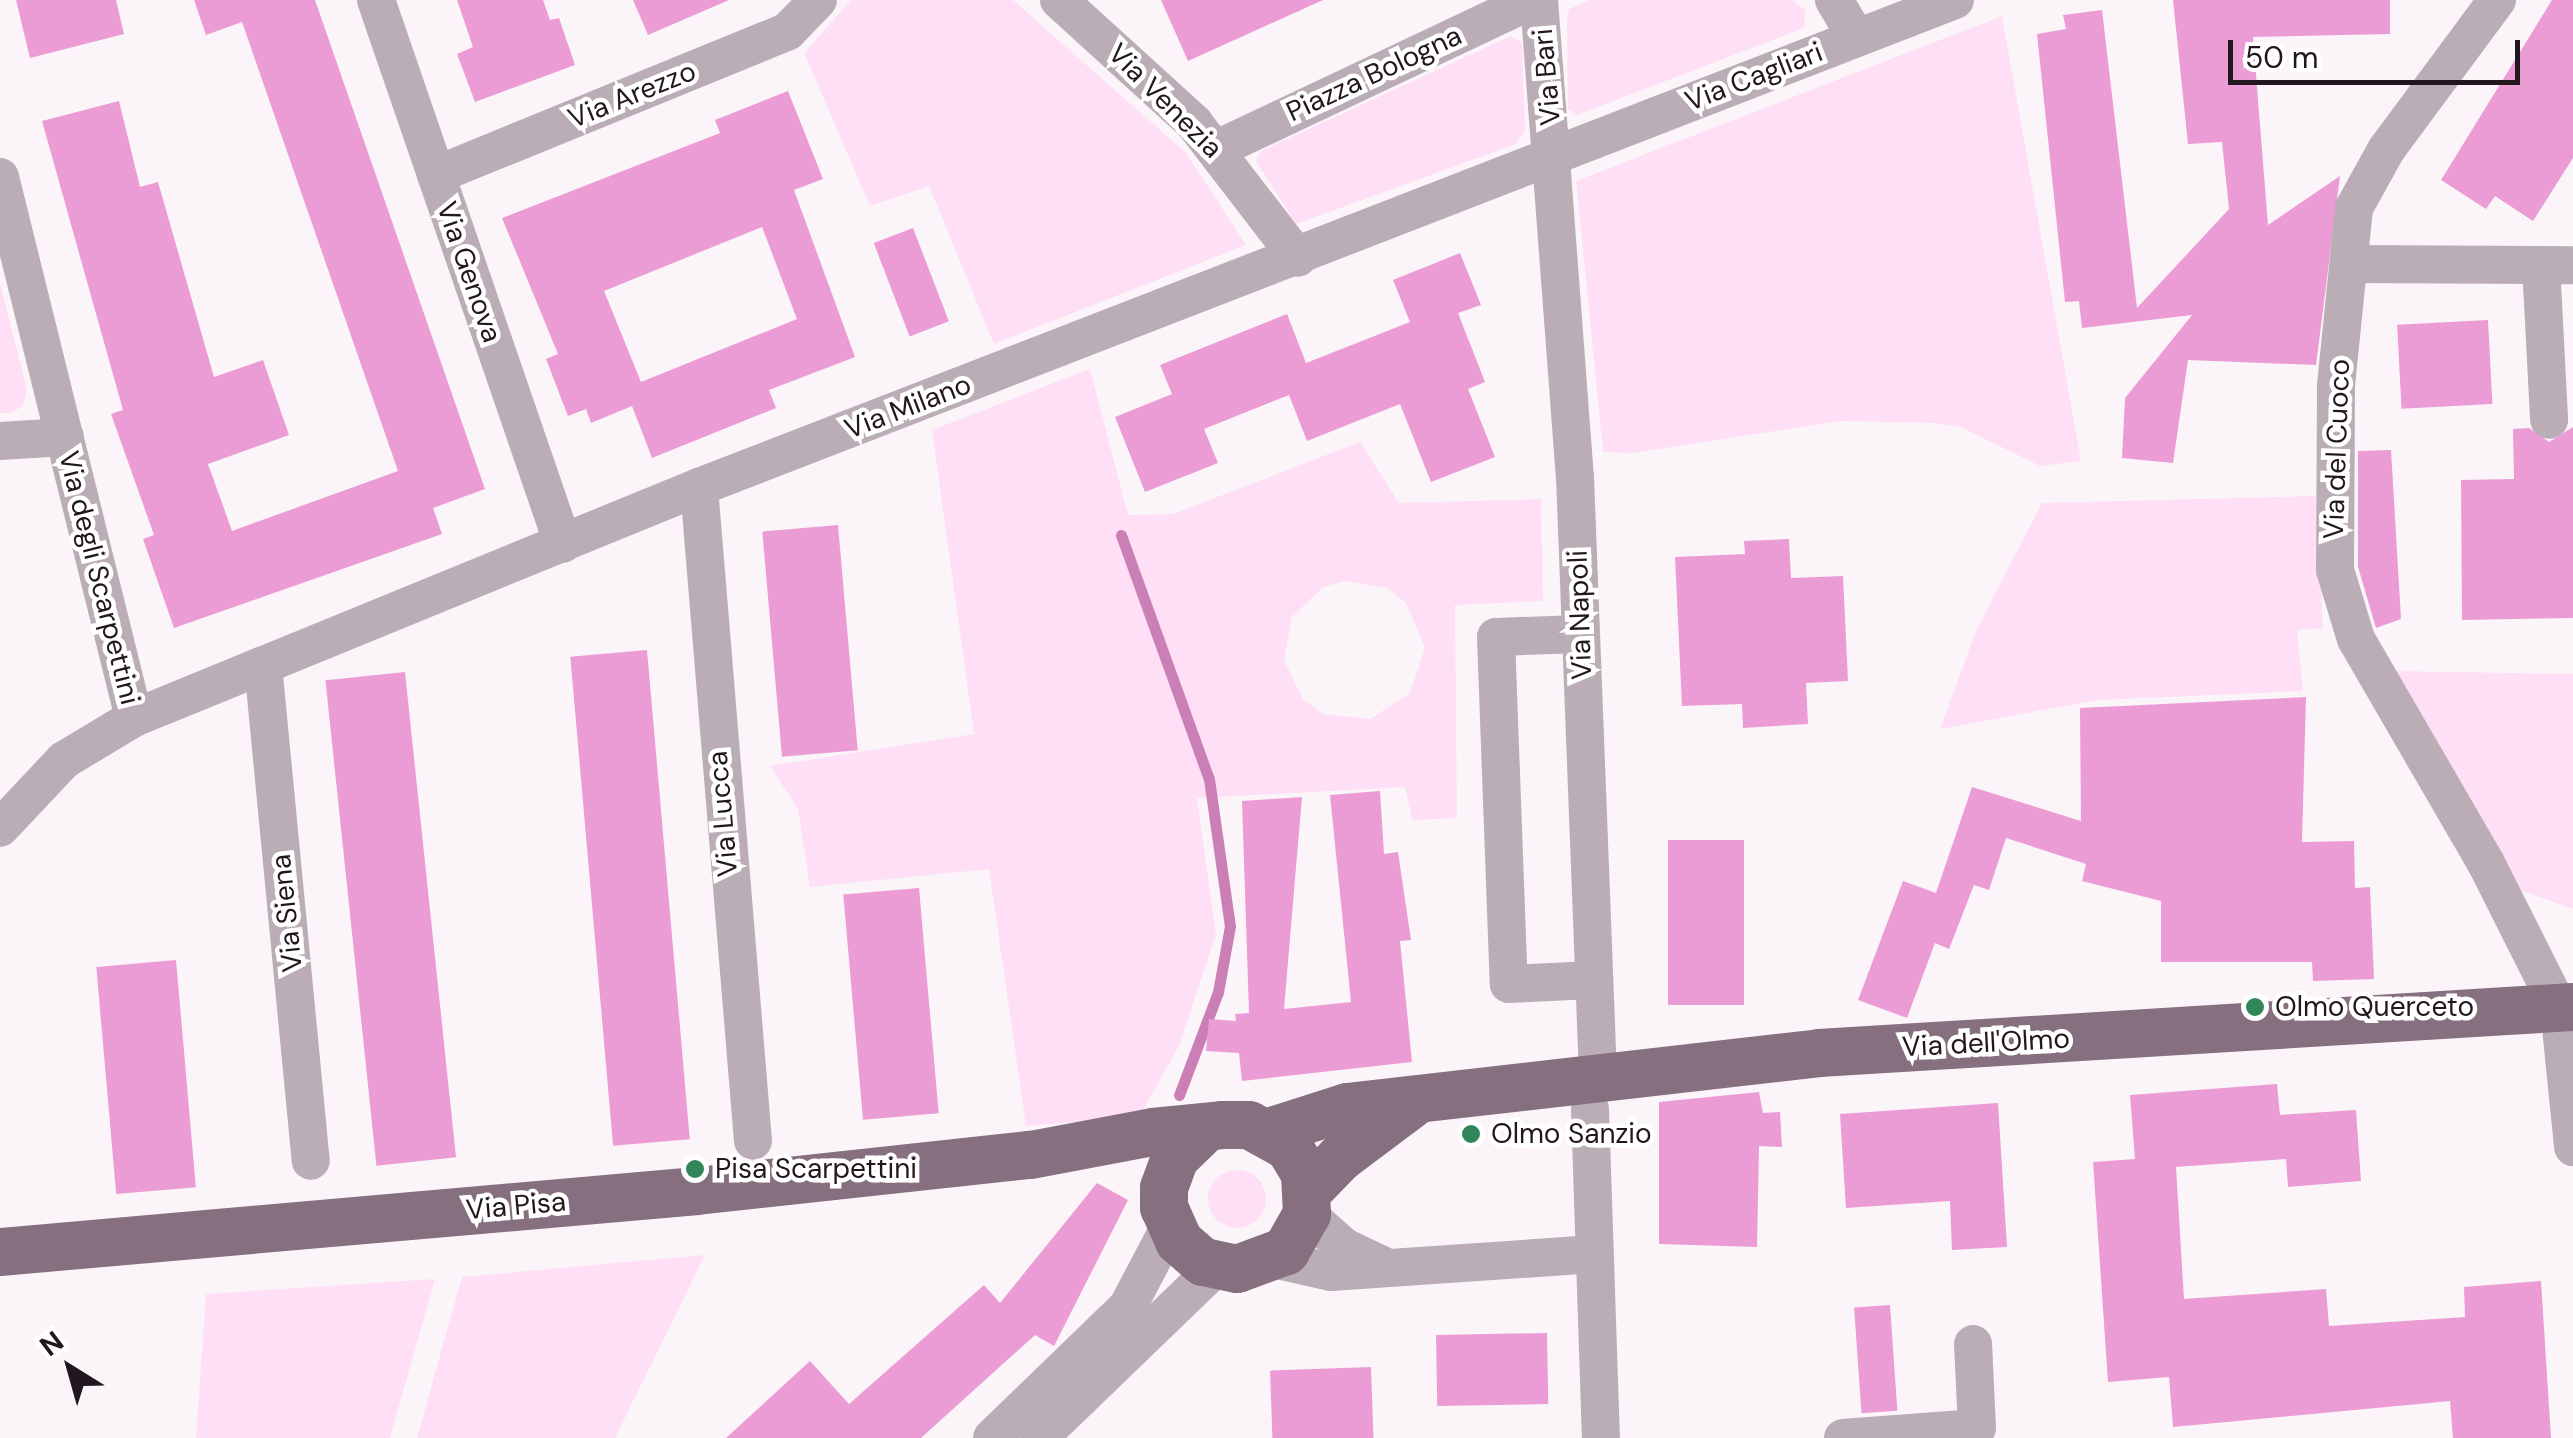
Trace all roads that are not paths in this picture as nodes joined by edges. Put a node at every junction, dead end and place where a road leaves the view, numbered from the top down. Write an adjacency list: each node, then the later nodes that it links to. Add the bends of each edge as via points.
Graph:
1 (376, 0): 11 (street, Via Genova)
2 (818, 0): 11 (street, Via Arezzo, via 788,31)
3 (1059, 0): 9 (street, Via Venezia)
4 (1536, 0): 9 (street, Piazza Bologna); 10 (street, Via Bari)
5 (1834, 0): 8 (street)
6 (1954, 0): 8 (street, Via Cagliari)
7 (2497, 0): 14 (street, Via del Cuoco, via 2365,185 2354,208)
8 (1856, 38): 10 (street, Via Cagliari)
9 (1216, 148): 13 (street, Via Venezia)
10 (1554, 154): 13 (street, Via Milano); 21 (street, Via Napoli)
11 (436, 175): 20 (street, Via Genova)
12 (0, 177): 17 (street, Via degli Scarpettini)
13 (1298, 258): 19 (street, Via Milano)
14 (2349, 264): 15 (street); 26 (street, Via del Cuoco, via 2331,484 2340,598 2356,639)
15 (2557, 265): 16 (street)
16 (2549, 420)
17 (65, 437): 18 (street, Via degli Scarpettini); 23 (street, Via degli Scarpettini)
18 (0, 441)
19 (699, 487): 20 (street, Via Milano); 31 (street, Via Lucca)
20 (562, 544): 22 (street, Via Milano)
21 (1580, 634): 25 (street, Via Napoli); 25 (street, via 1496,637 1508,984)
22 (264, 665): 23 (street, Via degli Scarpettini); 34 (street, Via Siena)
23 (134, 718): 24 (street, Via degli Scarpettini, via 64,760)
24 (0, 828)
25 (1594, 980): 27 (street, Via Napoli)
26 (2566, 1008): 27 (main road, Via dell'Olmo, via 1819,1053); 32 (street)
27 (1594, 1092): 28 (main road, Via dell'Olmo); 38 (street, Via Napoli)
28 (1416, 1102): 30 (main road, Via dell'Olmo, via 1347,1107); 35 (main road)
29 (1206, 1128): 30 (main road, Via dell'Olmo, via 1249,1125); 33 (main road, Via Pisa); 36 (main road, via 1175,1158)
30 (1266, 1132): 35 (main road, via 1298,1158)
31 (753, 1140)
32 (2573, 1147)
33 (1031, 1156): 36 (main road, Via Pisa, via 1108,1165); 37 (main road, Via Pisa)
34 (311, 1161)
35 (1307, 1202): 39 (main road, via 1286,1252); 40 (street, via 1344,1247)
36 (1167, 1207): 41 (main road, via 1189,1252); 43 (street, via 1128,1306)
37 (0, 1252)
38 (1594, 1254): 40 (street); 45 (street, Via Napoli)
39 (1273, 1259): 40 (street, via 1318,1271); 41 (main road, via 1236,1269)
40 (1382, 1265)
41 (1218, 1266): 44 (street)
42 (1973, 1344): 46 (street, via 1977,1428)
43 (992, 1438)
44 (1039, 1438)
45 (1602, 1438)
46 (1843, 1438)

